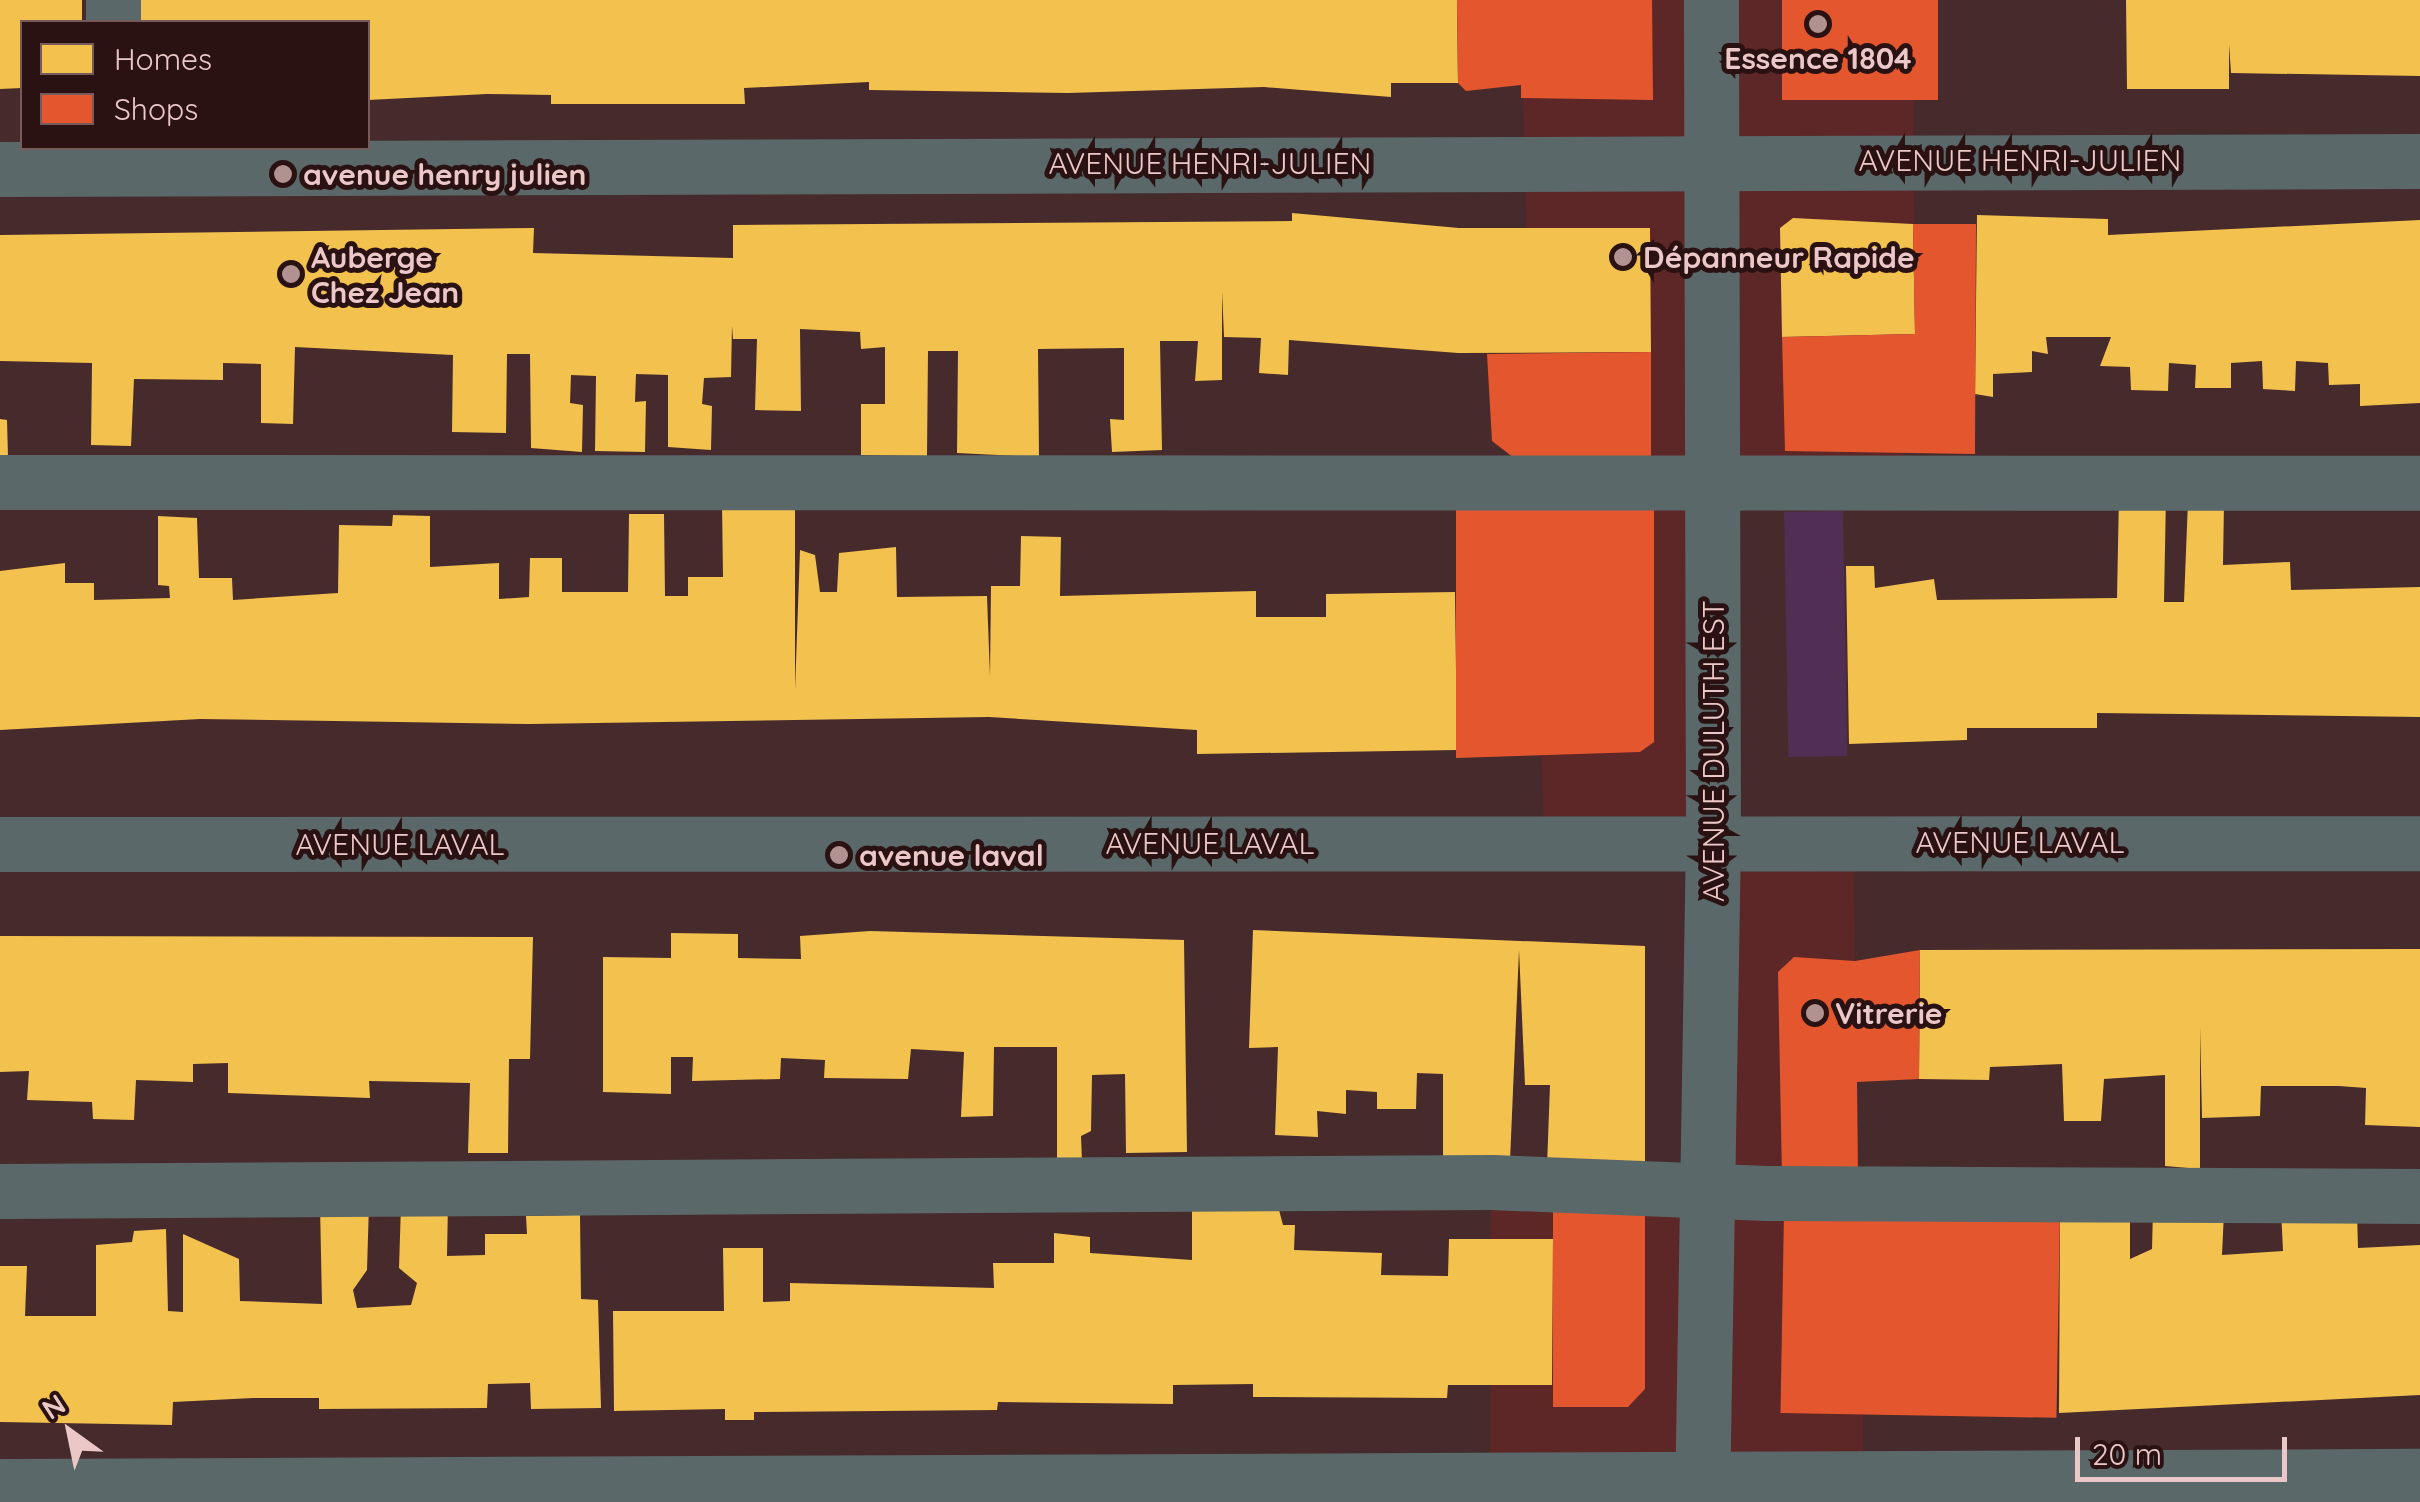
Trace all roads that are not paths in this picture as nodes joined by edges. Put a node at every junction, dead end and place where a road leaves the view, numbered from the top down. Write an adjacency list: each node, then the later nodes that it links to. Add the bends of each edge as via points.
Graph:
1 (1711, 0): 4 (street, AVENUE DULUTH EST)
2 (113, 159): 4 (street, AVENUE HENRI-JULIEN); 5 (street, AVENUE HENRI-JULIEN)
3 (2420, 160): 4 (street, AVENUE HENRI-JULIEN)
4 (1708, 161): 6 (street, AVENUE DULUTH EST)
5 (0, 169)
6 (1712, 481): 7 (street); 8 (street); 9 (street, AVENUE DULUTH EST)
7 (0, 482)
8 (2420, 483)
9 (1714, 842): 10 (street, AVENUE LAVAL); 11 (street, AVENUE LAVAL); 12 (street, AVENUE DULUTH EST)
10 (0, 844)
11 (2420, 844)
12 (1709, 1188): 13 (street, via 1491,1182); 14 (street); 17 (street, AVENUE DULUTH EST)
13 (0, 1191)
14 (2420, 1196)
15 (2420, 1476): 17 (street)
16 (0, 1486): 17 (street)
17 (1702, 1488)

